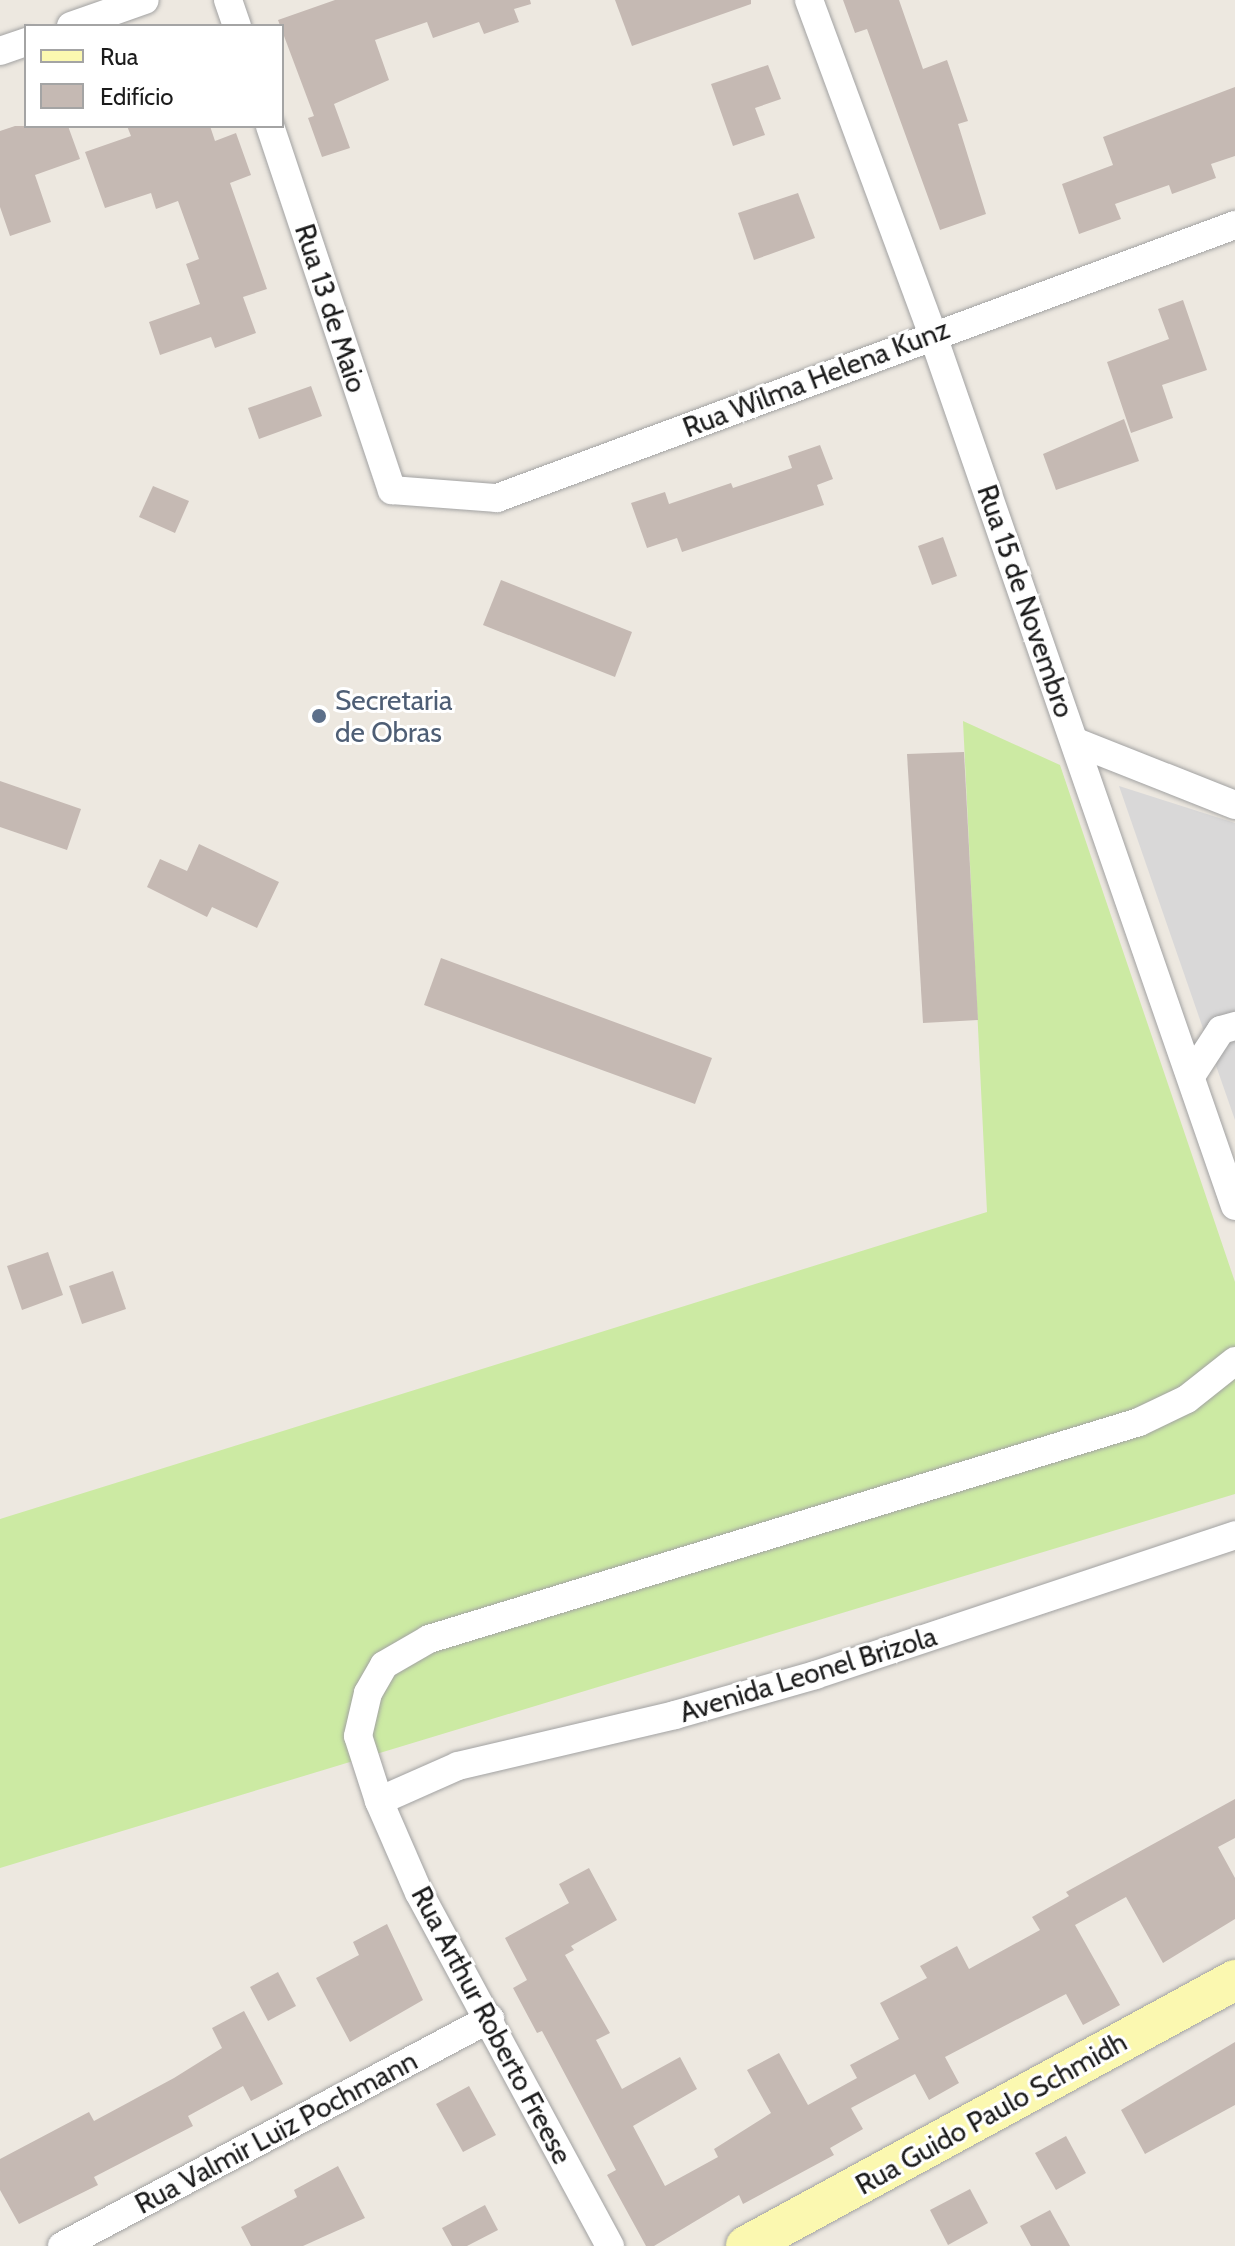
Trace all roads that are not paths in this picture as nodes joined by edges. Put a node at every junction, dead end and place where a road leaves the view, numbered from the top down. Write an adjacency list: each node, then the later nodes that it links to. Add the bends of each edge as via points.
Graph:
1 (145, 0): 4 (street)
2 (228, 0): 5 (street)
3 (809, 0): 10 (street, Rua 15 de Novembro)
4 (77, 24)
5 (236, 24)
6 (24, 43): 7 (street)
7 (0, 51)
8 (271, 128): 11 (street, Rua 13 de Maio)
9 (1235, 225): 10 (street, Rua Wilma Helena Kunz)
10 (932, 333): 11 (street, Rua Wilma Helena Kunz, via 497,498); 12 (street, Rua 15 de Novembro)
11 (392, 490)
12 (1076, 742): 13 (street); 15 (street, Rua 15 de Novembro)
13 (1235, 805)
14 (1235, 1026): 15 (street, via 1221,1030)
15 (1191, 1076): 16 (street, Rua 15 de Novembro)
16 (1235, 1206)
17 (1235, 1361): 19 (street, Rua Arthur Roberto Freese, via 1187,1399 1139,1422 429,1639 384,1665 368,1693 358,1736)
18 (1235, 1535): 19 (street, Avenida Leonel Brizola, via 815,1675 675,1715 458,1766)
19 (379, 1801): 21 (street, Rua Arthur Roberto Freese, via 419,1893)
20 (1235, 1980): 24 (street, Rua Guido Paulo Schmidh)
21 (490, 2018): 22 (street, Rua Valmir Luiz Pochmann); 23 (street, Rua Arthur Roberto Freese)
22 (62, 2246)
23 (610, 2246)
24 (746, 2246)

